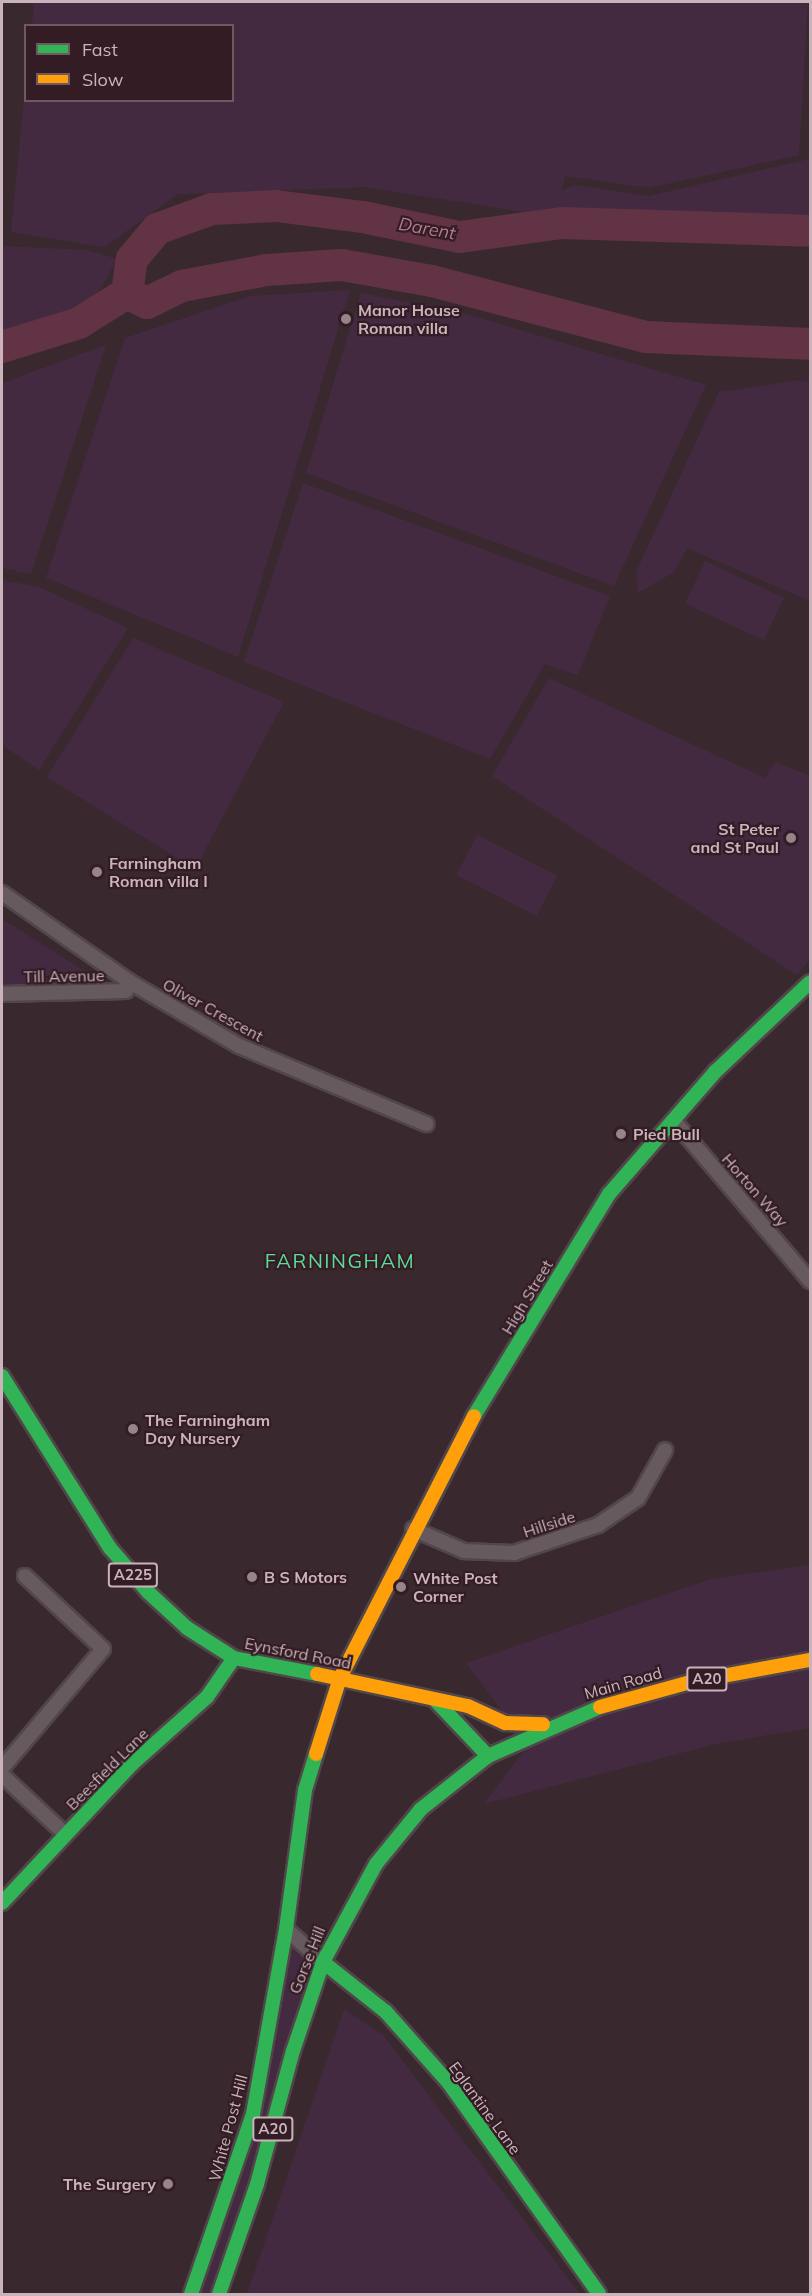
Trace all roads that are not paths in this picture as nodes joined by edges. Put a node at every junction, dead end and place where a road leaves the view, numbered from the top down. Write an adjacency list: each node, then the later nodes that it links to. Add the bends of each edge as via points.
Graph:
1 (2, 893): 6 (street, Oliver Crescent, via 130,982 239,1046)
2 (810, 982): 5 (street, High Street, via 716,1071)
3 (126, 991): 4 (street, Till Avenue)
4 (2, 994)
5 (674, 1121): 7 (street, Horton Way); 10 (street, High Street, via 621,1178 598,1211 466,1430)
6 (426, 1124)
7 (810, 1281)
8 (2, 1376): 12 (street, Eynsford Road / A225, via 29,1413 110,1548 148,1592 188,1628)
9 (665, 1450): 10 (street, Hillside, via 638,1498 598,1525 514,1553 464,1551)
10 (413, 1529): 14 (street, High Street)
11 (25, 1576): 18 (street, via 103,1649)
12 (234, 1658): 14 (street, Eynsford Road / A225); 20 (street, Beesfield Lane, via 207,1697 132,1764)
13 (810, 1660): 16 (street, Main Road / A20, via 647,1692)
14 (340, 1678): 15 (street, Eynsford Road / A225); 22 (street, White Post Hill, via 305,1790)
15 (436, 1701): 16 (street, Eynsford Road / A225, via 468,1706 505,1723); 17 (street)
16 (552, 1724): 17 (street, Gorse Hill / A20)
17 (488, 1756): 23 (street, Gorse Hill / A20, via 444,1788 395,1838 354,1898)
18 (2, 1768)
19 (2, 1775): 20 (street)
20 (65, 1834): 21 (street, Beesfield Lane)
21 (2, 1904)
22 (286, 1929): 23 (street); 24 (street, White Post Hill, via 253,2114)
23 (323, 1962): 25 (street, Gorse Hill / A20, via 299,2031 257,2184); 26 (street, Eglantine Lane, via 386,2012 447,2082)
24 (191, 2295)
25 (219, 2295)
26 (599, 2295)

